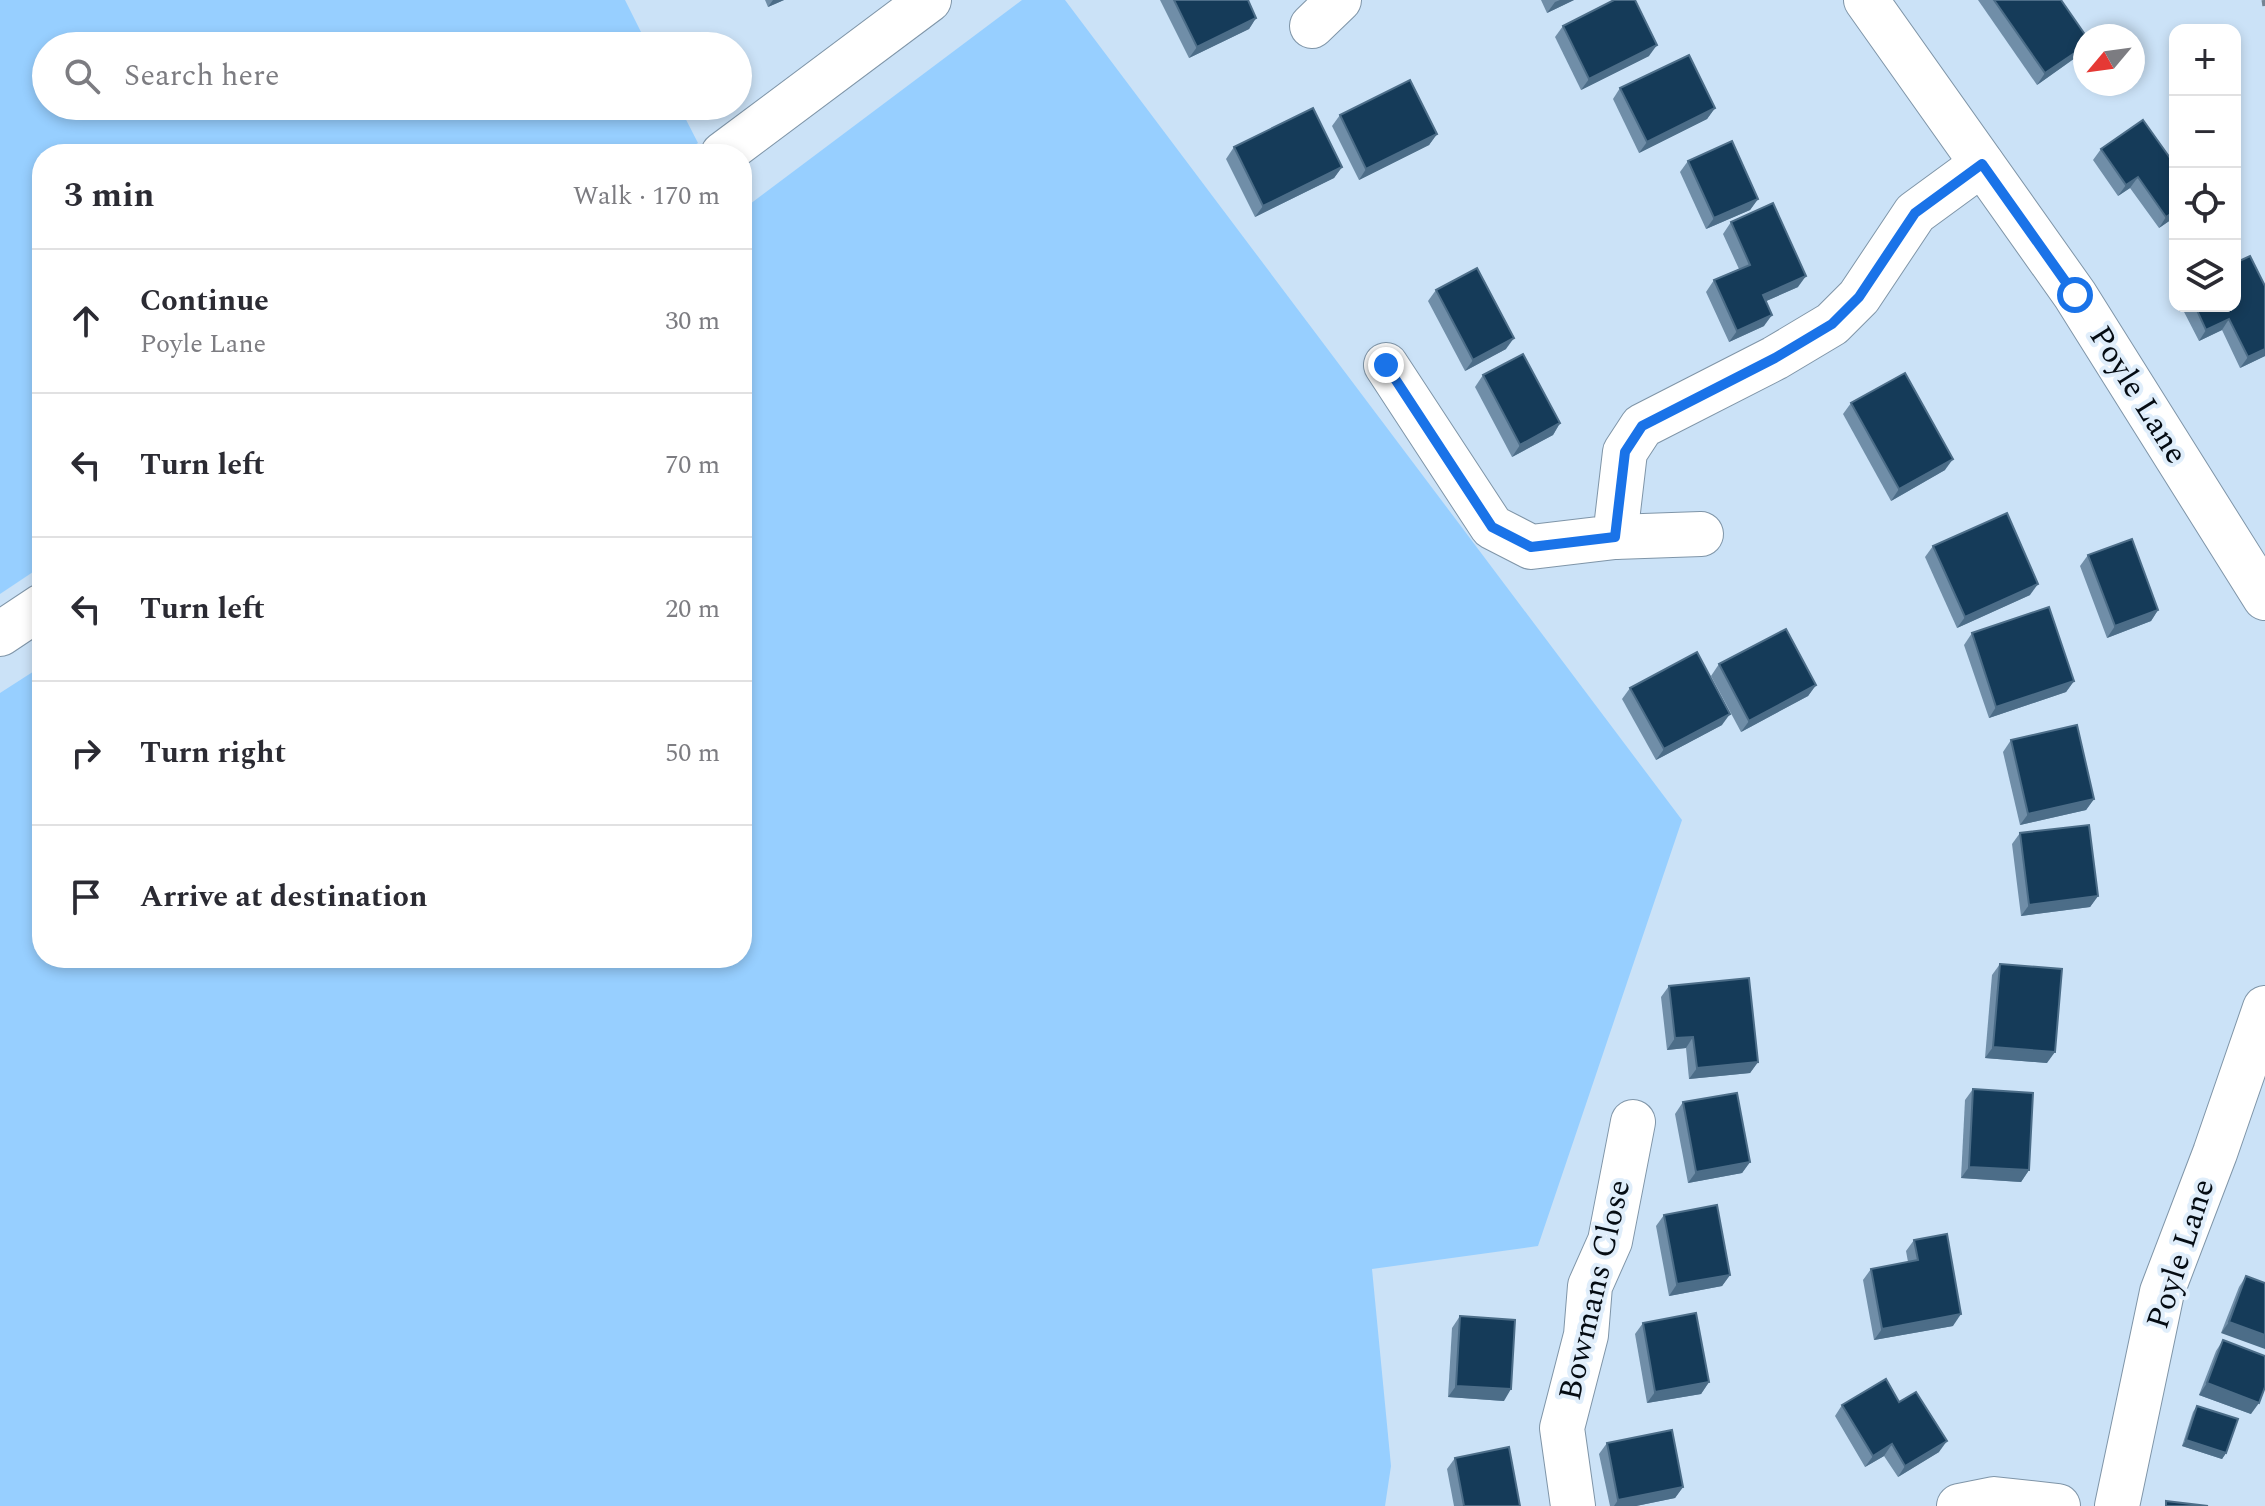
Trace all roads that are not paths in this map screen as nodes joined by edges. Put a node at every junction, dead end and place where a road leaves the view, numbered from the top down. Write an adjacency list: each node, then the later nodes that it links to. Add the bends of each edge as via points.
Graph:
1 (929, 0): 3 (street)
2 (1866, 0): 4 (street, Poyle Lane)
3 (736, 144)
4 (1982, 164): 7 (street, via 1915,213 1859,297 1832,324 1642,426 1625,452); 8 (street, Poyle Lane, via 2075,295)
5 (1386, 365): 7 (street, via 1492,527 1531,547)
6 (1701, 534): 7 (street)
7 (1615, 537)
8 (2265, 598)
9 (32, 613): 10 (street)
10 (0, 634)
11 (2261, 1035): 16 (street, Poyle Lane, via 2162,1292)
12 (1633, 1122): 13 (street, Bowmans Close, via 1610,1241 1590,1286 1586,1335 1562,1428)
13 (1573, 1506)
14 (1959, 1506): 15 (street, via 1994,1499)
15 (2058, 1506)
16 (2117, 1506)

